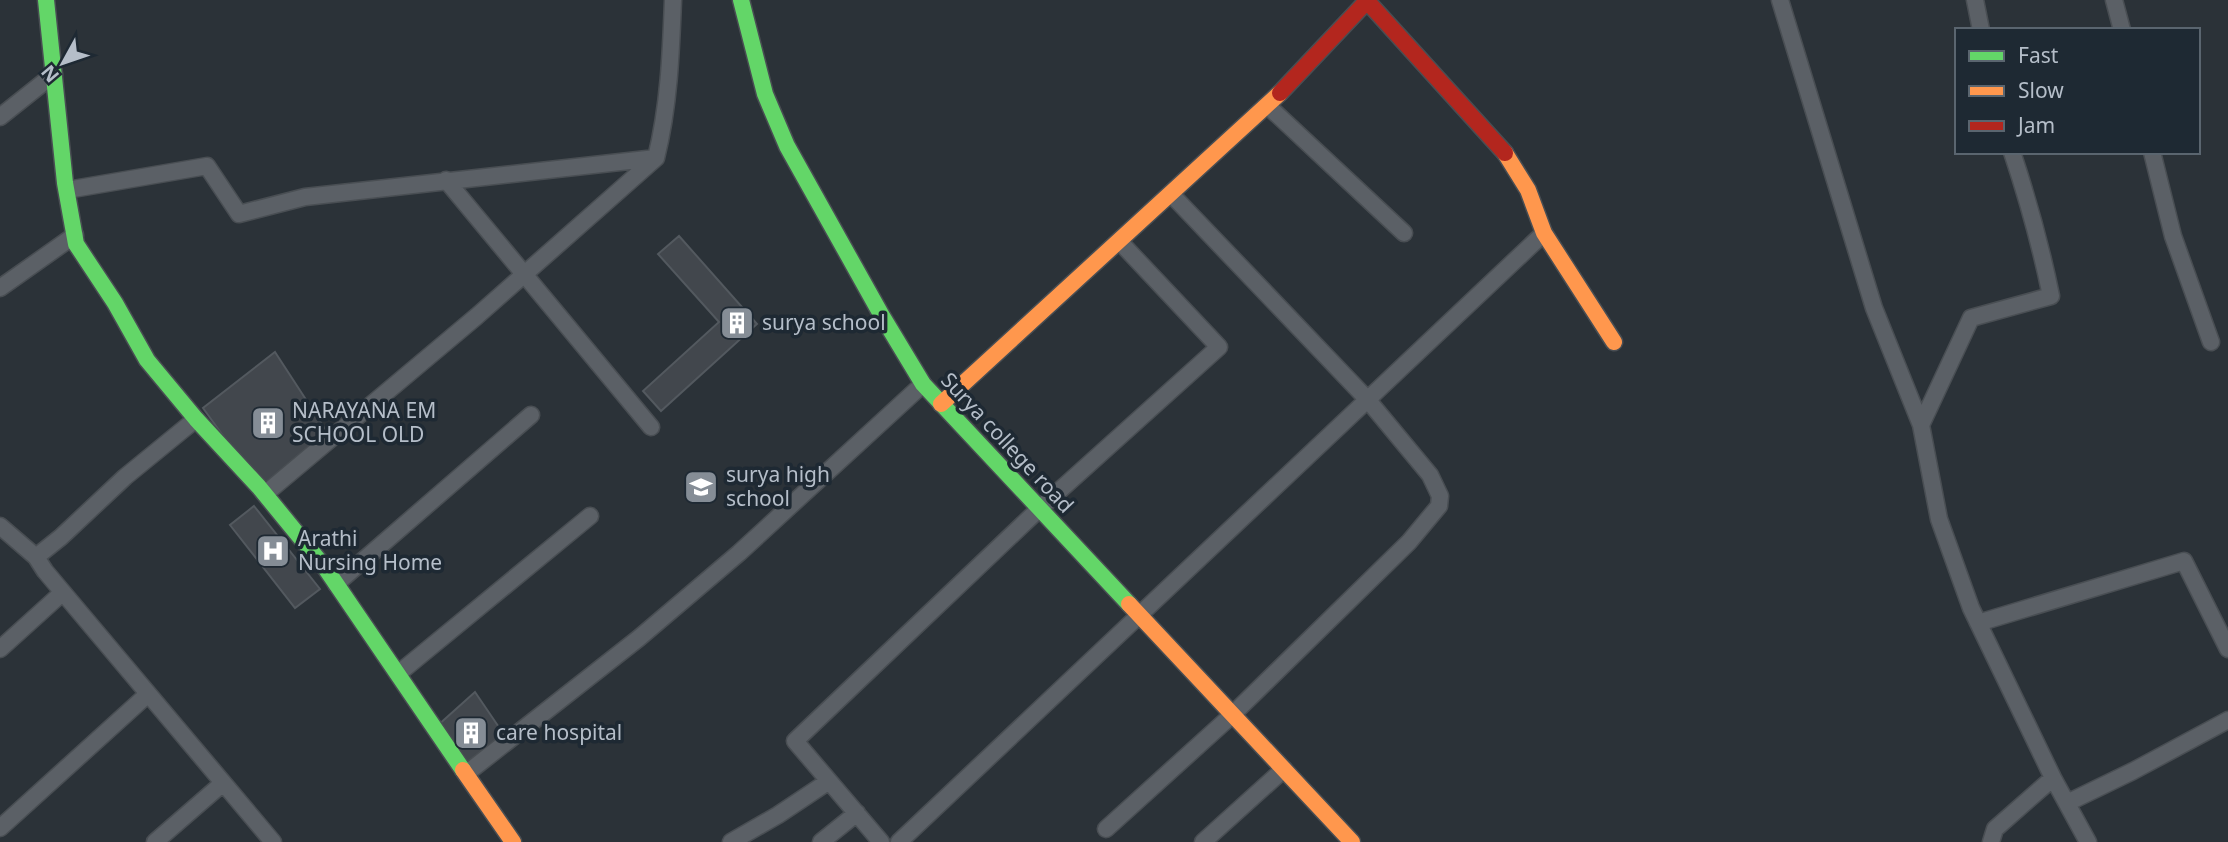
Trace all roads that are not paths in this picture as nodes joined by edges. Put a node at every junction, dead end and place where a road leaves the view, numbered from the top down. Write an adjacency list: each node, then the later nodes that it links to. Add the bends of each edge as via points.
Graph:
1 (46, 0): 10 (street)
2 (673, 0): 15 (street, via 664,126)
3 (741, 0): 27 (street, Surya college road, via 765,94 787,146)
4 (1370, 0): 11 (street); 20 (street, via 1504,151 1528,190)
5 (1780, 0): 32 (street, via 1874,308)
6 (1975, 0): 8 (street)
7 (2114, 0): 9 (street)
8 (1981, 28)
9 (2121, 28)
10 (54, 74): 12 (street); 17 (street)
11 (1268, 106): 18 (street); 19 (street)
12 (0, 117)
13 (2013, 154): 32 (street, via 2038,233 2051,296 1971,318)
14 (2152, 154): 26 (street, via 2173,236)
15 (656, 158): 16 (street); 23 (street)
16 (446, 180): 17 (street, via 304,197 239,214 207,166); 23 (street)
17 (67, 190): 21 (street)
18 (1172, 195): 22 (street); 28 (street)
19 (1404, 233)
20 (1544, 233): 25 (street); 28 (street)
21 (75, 235): 24 (street); 31 (street, via 76,244 147,360)
22 (1121, 243): 29 (street); 35 (street, via 1219,347)
23 (525, 273): 33 (street); 34 (street)
24 (0, 288)
25 (1614, 342)
26 (2211, 342)
27 (923, 384): 29 (street, Surya college road); 50 (street, via 639,638)
28 (1367, 399): 41 (street); 47 (street, via 1430,475 1440,496 1439,506 1409,542)
29 (941, 404): 35 (street, Surya college road)
30 (531, 415): 39 (street)
31 (196, 419): 34 (street); 38 (street)
32 (1921, 425): 42 (street, via 1939,519)
33 (651, 427)
34 (265, 494): 39 (street)
35 (1039, 509): 41 (street, Surya college road); 52 (street, via 795,741)
36 (590, 516): 45 (street)
37 (0, 526): 38 (street)
38 (36, 557): 40 (street)
39 (336, 584): 45 (street)
40 (62, 593): 43 (street); 46 (street)
41 (1138, 615): 47 (street, Surya college road); 64 (street)
42 (1978, 623): 44 (street, via 2185,561); 51 (street)
43 (0, 649)
44 (2228, 649)
45 (398, 673): 50 (street)
46 (148, 695): 53 (street); 56 (street)
47 (1232, 715): 49 (street, Surya college road); 57 (street)
48 (2228, 720): 54 (street)
49 (1284, 769): 65 (street); 66 (street, Surya college road)
50 (467, 773): 60 (street)
51 (2053, 779): 54 (street); 67 (street, via 1995,829)
52 (829, 781): 55 (street); 61 (street)
53 (223, 783): 58 (street); 59 (street)
54 (2067, 803): 68 (street)
55 (857, 813): 62 (street); 63 (street)
56 (0, 828)
57 (1107, 828)
58 (155, 842)
59 (273, 842)
60 (513, 842)
61 (731, 842)
62 (821, 842)
63 (881, 842)
64 (899, 842)
65 (1203, 842)
66 (1352, 842)
67 (1991, 842)
68 (2088, 842)

